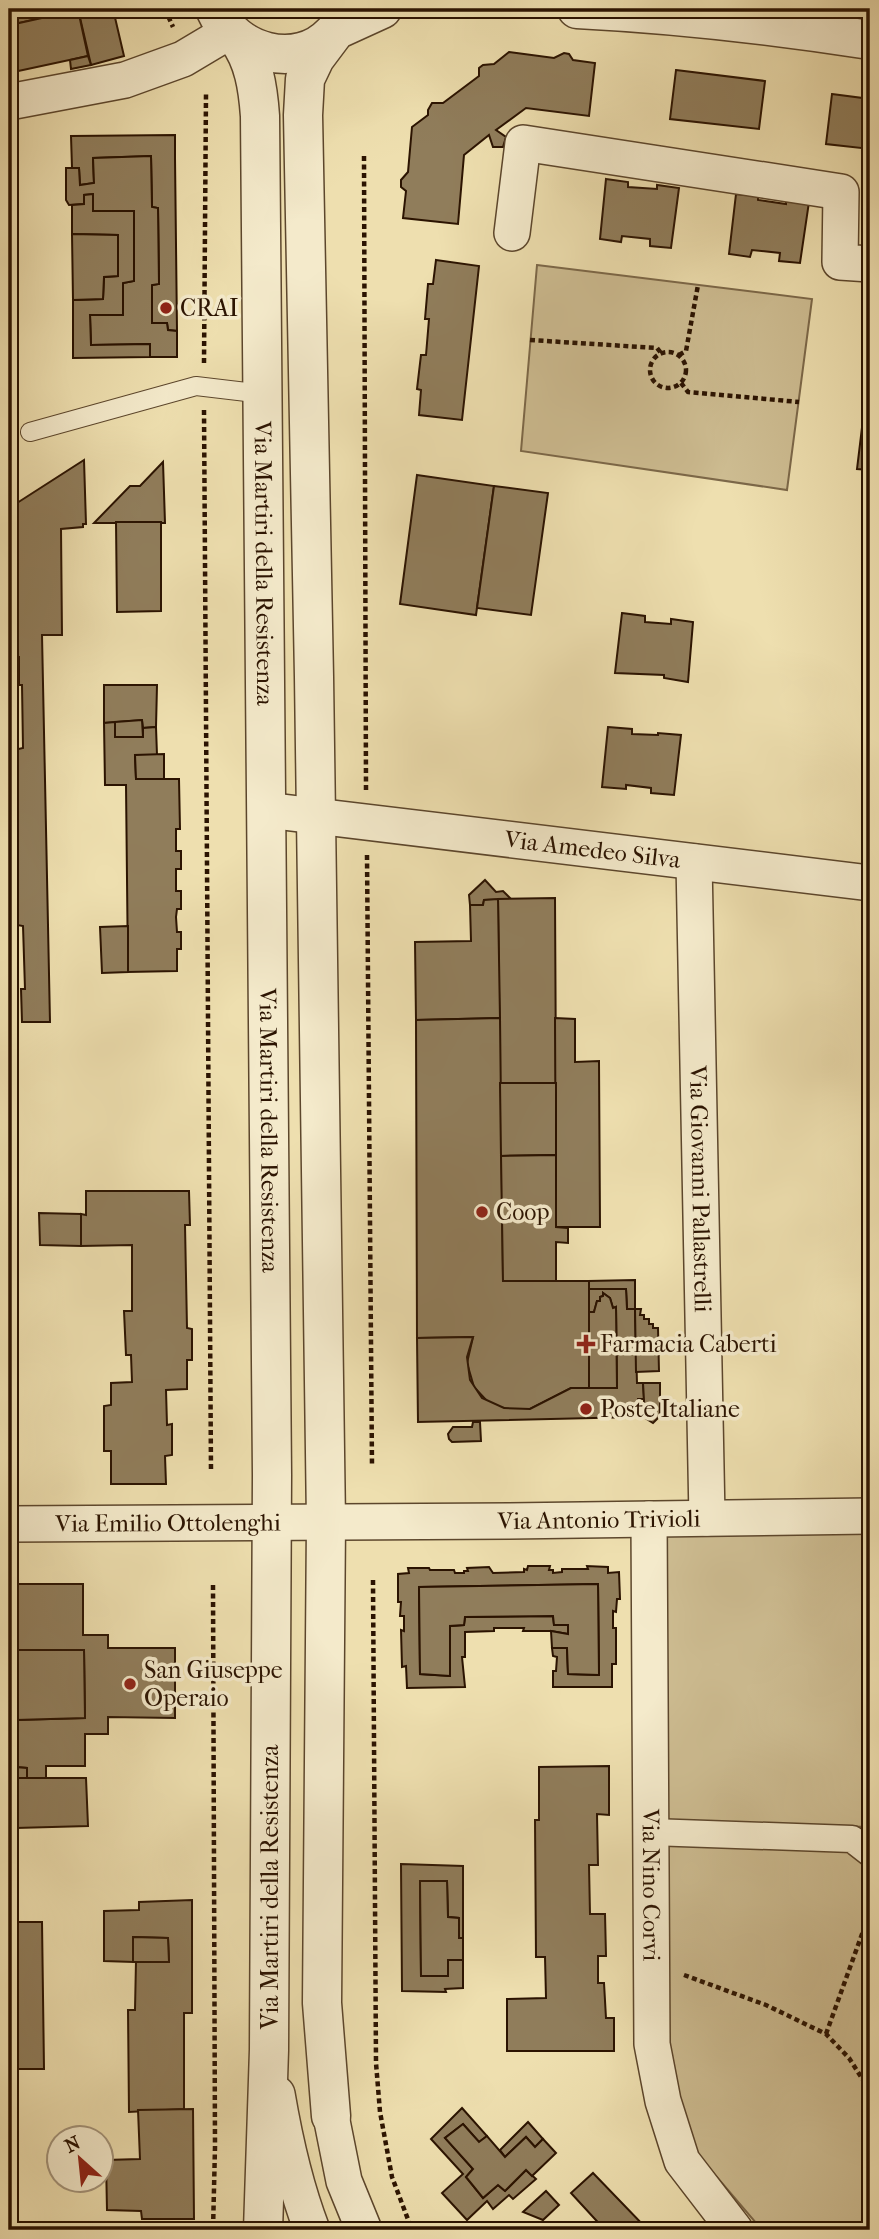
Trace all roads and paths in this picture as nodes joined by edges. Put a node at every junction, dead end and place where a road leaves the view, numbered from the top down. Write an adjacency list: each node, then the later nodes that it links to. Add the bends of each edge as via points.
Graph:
1 (382, 9): 5 (street)
2 (577, 9): 3 (street)
3 (641, 10): 4 (street)
4 (756, 16): 7 (street)
5 (343, 20): 6 (street, via 315,46 283,54 250,47); 23 (street, Via Martiri della Resistenza, via 315,58 303,97)
6 (223, 21): 9 (street, via 183,59 125,80); 19 (street, Via Martiri della Resistenza, via 249,57 259,100)
7 (870, 40)
8 (206, 94): 18 (path)
9 (9, 102)
10 (364, 156): 24 (path)
11 (512, 233): 12 (street, via 523,143 841,192 840,262)
12 (870, 264)
13 (698, 285): 16 (path, via 686,351)
14 (530, 340): 15 (path, via 657,348)
15 (661, 353): 16 (path); 17 (path, via 652,360 651,377 664,388)
16 (679, 355): 17 (path, via 686,366)
17 (681, 383): 20 (path, via 688,392)
18 (204, 387): 19 (lane); 21 (lane); 31 (path)
19 (263, 394): 22 (street, Via Martiri della Resistenza)
20 (799, 402)
21 (30, 432)
22 (263, 498): 23 (street); 25 (street, Via Martiri della Resistenza)
23 (310, 498): 26 (street, Via Martiri della Resistenza)
24 (366, 793)
25 (266, 810): 26 (street, Via Amedeo Silva); 35 (street, Via Martiri della Resistenza)
26 (316, 816): 28 (street, Via Amedeo Silva); 36 (street, Via Martiri della Resistenza)
27 (367, 842): 30 (path)
28 (694, 862): 29 (street, Via Amedeo Silva); 33 (street, Via Giovanni Pallastrelli)
29 (870, 883)
30 (372, 1466)
31 (211, 1472)
32 (870, 1516): 33 (street, Via Antonio Trivioli)
33 (707, 1518): 34 (street, Via Antonio Trivioli)
34 (649, 1519): 36 (street, Via Antonio Trivioli); 40 (street, Via Nino Corvi)
35 (272, 1522): 36 (street, Via Emilio Ottolenghi); 37 (street, Via Emilio Ottolenghi); 45 (street, Via Martiri della Resistenza)
36 (326, 1522): 47 (street, Via Martiri della Resistenza, via 322,2003)
37 (9, 1524)
38 (373, 1580): 52 (path, via 376,2063 392,2177)
39 (213, 1585): 48 (path)
40 (651, 1832): 41 (street, via 852,1839); 53 (street, Via Nino Corvi, via 652,2044 663,2101 682,2161)
41 (870, 1853)
42 (870, 1912): 44 (path)
43 (682, 1974): 44 (path, via 766,2005)
44 (826, 2034): 46 (path, via 849,2058)
45 (270, 2050): 49 (street, Via Martiri della Resistenza); 50 (street, via 284,2137)
46 (870, 2091)
47 (331, 2116): 51 (street, via 344,2181)
48 (213, 2230)
49 (263, 2230)
50 (312, 2230)
51 (364, 2230)
52 (412, 2230)
53 (735, 2230)

